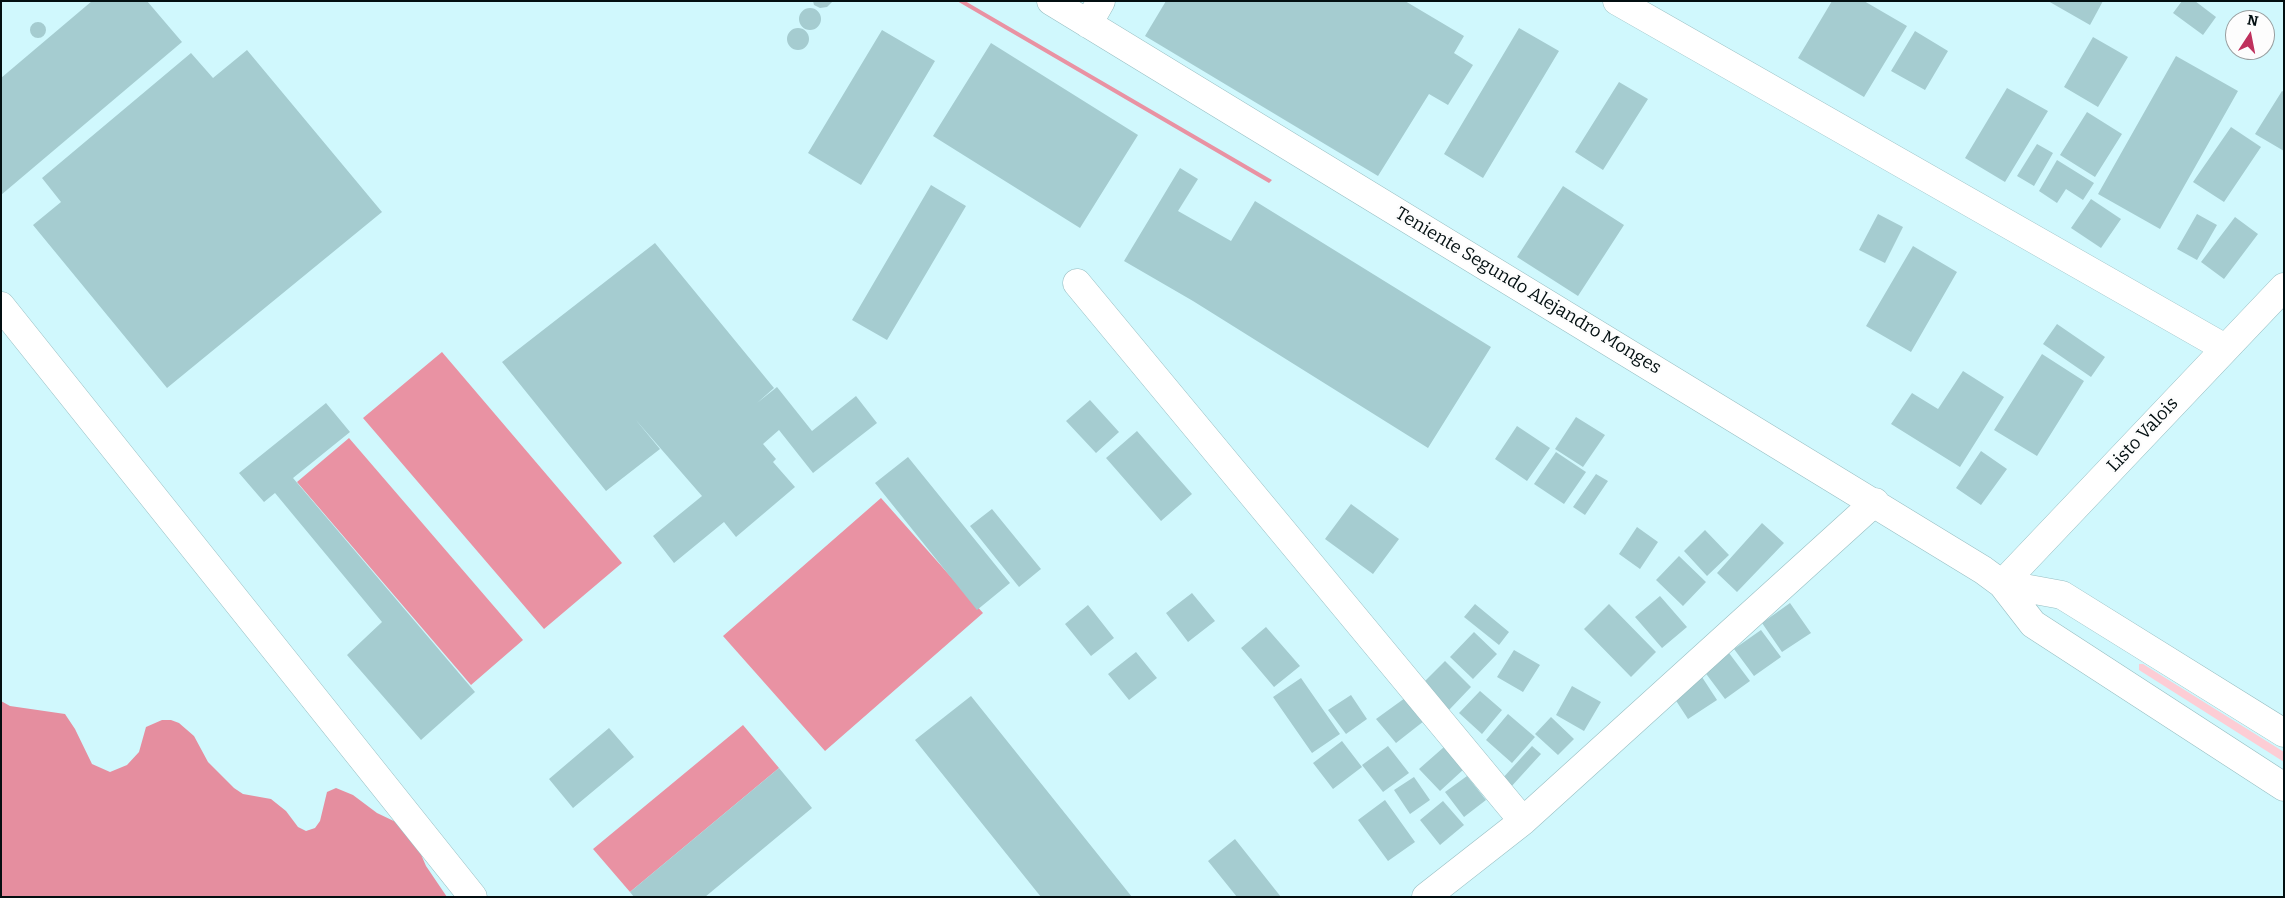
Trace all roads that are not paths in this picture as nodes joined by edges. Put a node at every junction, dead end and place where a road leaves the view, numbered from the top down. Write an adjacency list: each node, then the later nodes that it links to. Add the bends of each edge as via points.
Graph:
1 (1051, 1): 3 (street, Teniente Segundo Alejandro Monges)
2 (1617, 1): 7 (street)
3 (1094, 13): 8 (street, Teniente Segundo Alejandro Monges)
4 (1077, 283): 12 (street)
5 (2284, 287): 7 (street, Listo Valois)
6 (1, 306): 13 (street)
7 (2225, 348): 9 (street, Listo Valois)
8 (1875, 502): 9 (street, Teniente Segundo Alejandro Monges); 12 (street)
9 (2002, 584): 10 (street, Teniente Segundo Alejandro Monges, via 2062,595); 11 (street, Teniente Segundo Alejandro Monges, via 2033,624)
10 (2284, 733)
11 (2284, 787)
12 (1523, 821): 14 (street)
13 (473, 897)
14 (1426, 897)

